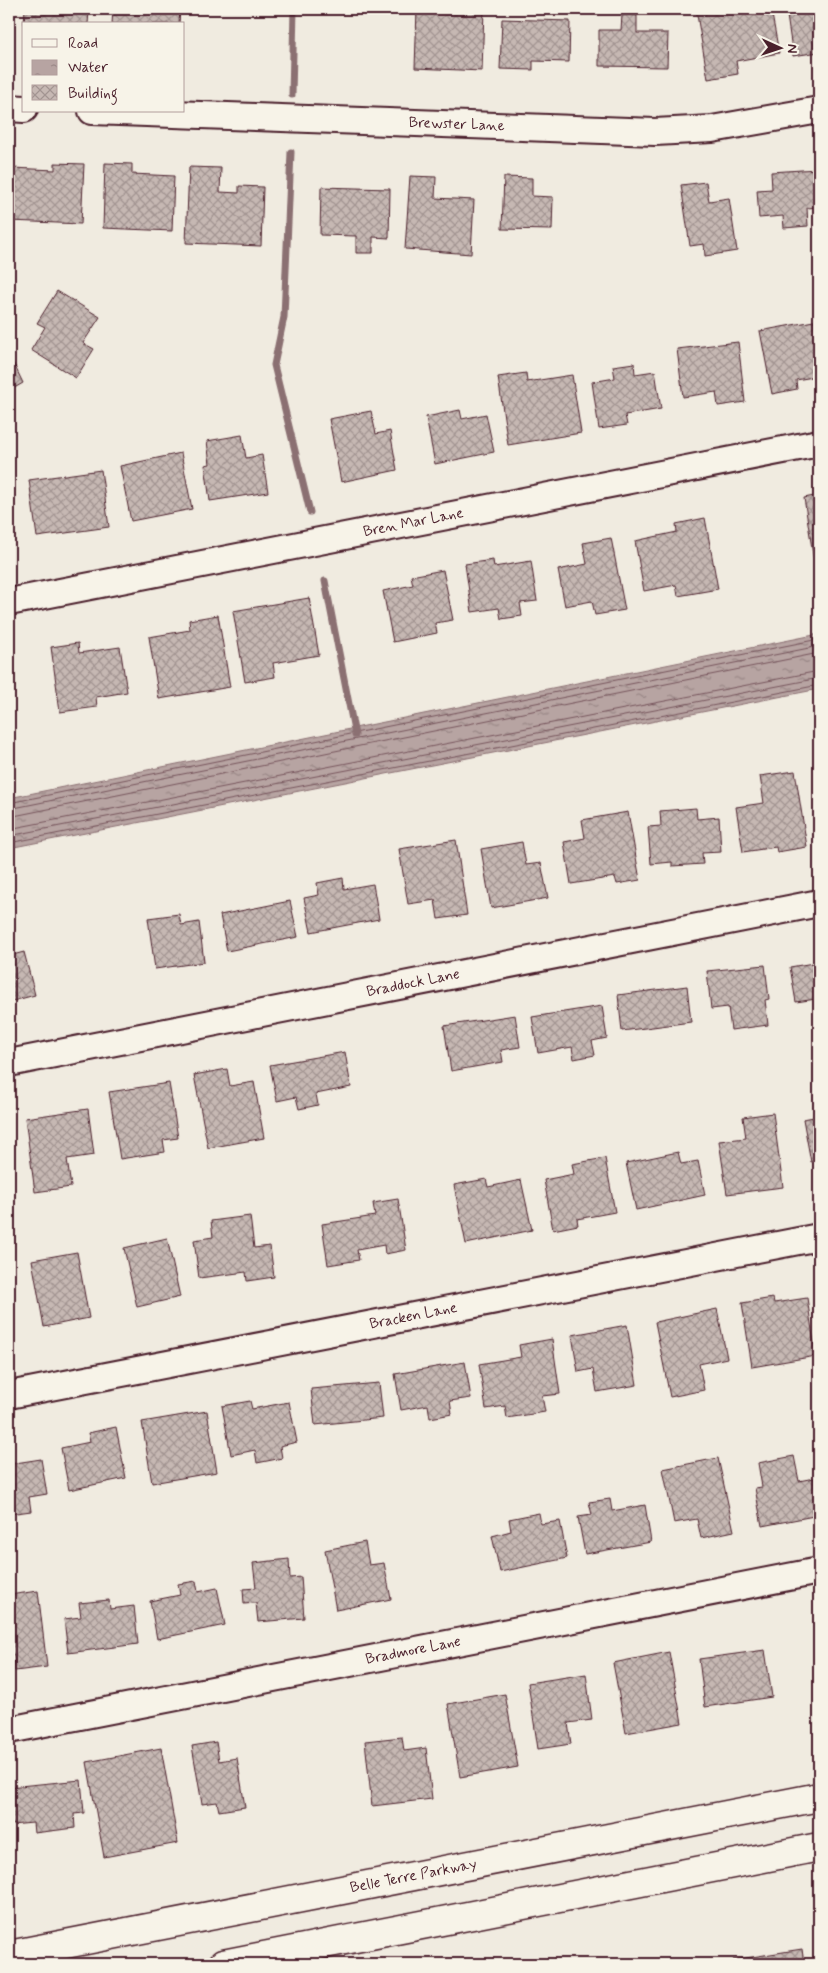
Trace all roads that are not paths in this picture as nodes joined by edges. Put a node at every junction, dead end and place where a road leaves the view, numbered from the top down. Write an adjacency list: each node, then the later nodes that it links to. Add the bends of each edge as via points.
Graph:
1 (9, 108): 2 (street)
2 (22, 109)
3 (819, 110): 4 (street, Brewster Lane, via 712,129 655,132)
4 (119, 112)
5 (819, 444): 6 (street, Bren Mar Lane)
6 (9, 602)
7 (819, 902): 8 (street, Braddock Lane)
8 (9, 1063)
9 (819, 1237): 10 (street, Bracken Lane)
10 (9, 1395)
11 (819, 1571): 12 (street, Bradmore Lane)
12 (9, 1730)
13 (819, 1797): 15 (main road, Belle Terre Parkway)
14 (819, 1847): 16 (main road)
15 (9, 1955)
16 (224, 1964)

